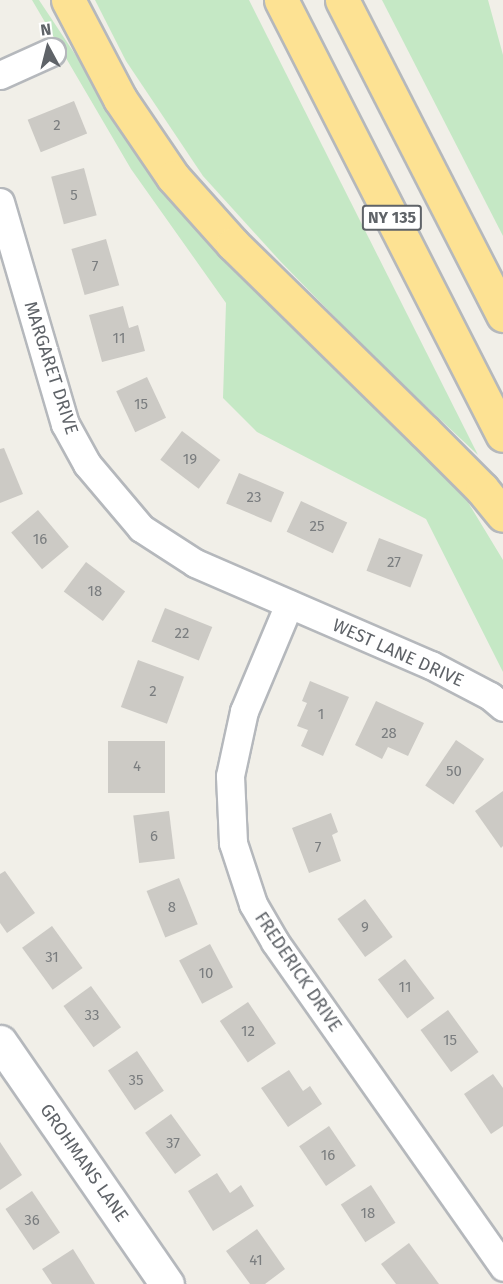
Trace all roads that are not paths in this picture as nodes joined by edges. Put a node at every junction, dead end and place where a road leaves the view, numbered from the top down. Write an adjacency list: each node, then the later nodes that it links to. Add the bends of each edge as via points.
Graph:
1 (68, 0): 9 (highway, via 120,99 173,177 233,244 433,439)
2 (281, 0): 8 (highway, NY 135)
3 (342, 0): 7 (highway, NY 135)
4 (51, 52): 5 (street)
5 (0, 75)
6 (0, 202): 10 (street, MARGARET DRIVE, via 65,424 87,464 141,528 195,563)
7 (503, 315)
8 (503, 435)
9 (503, 515)
10 (289, 604): 11 (street, WEST LANE DRIVE, via 431,665); 13 (street, FREDERICK DRIVE, via 244,711 230,776 233,843 253,904 275,942)
11 (503, 707)
12 (0, 1042): 14 (street, GROHMANS LANE)
13 (503, 1268)
14 (167, 1284)

